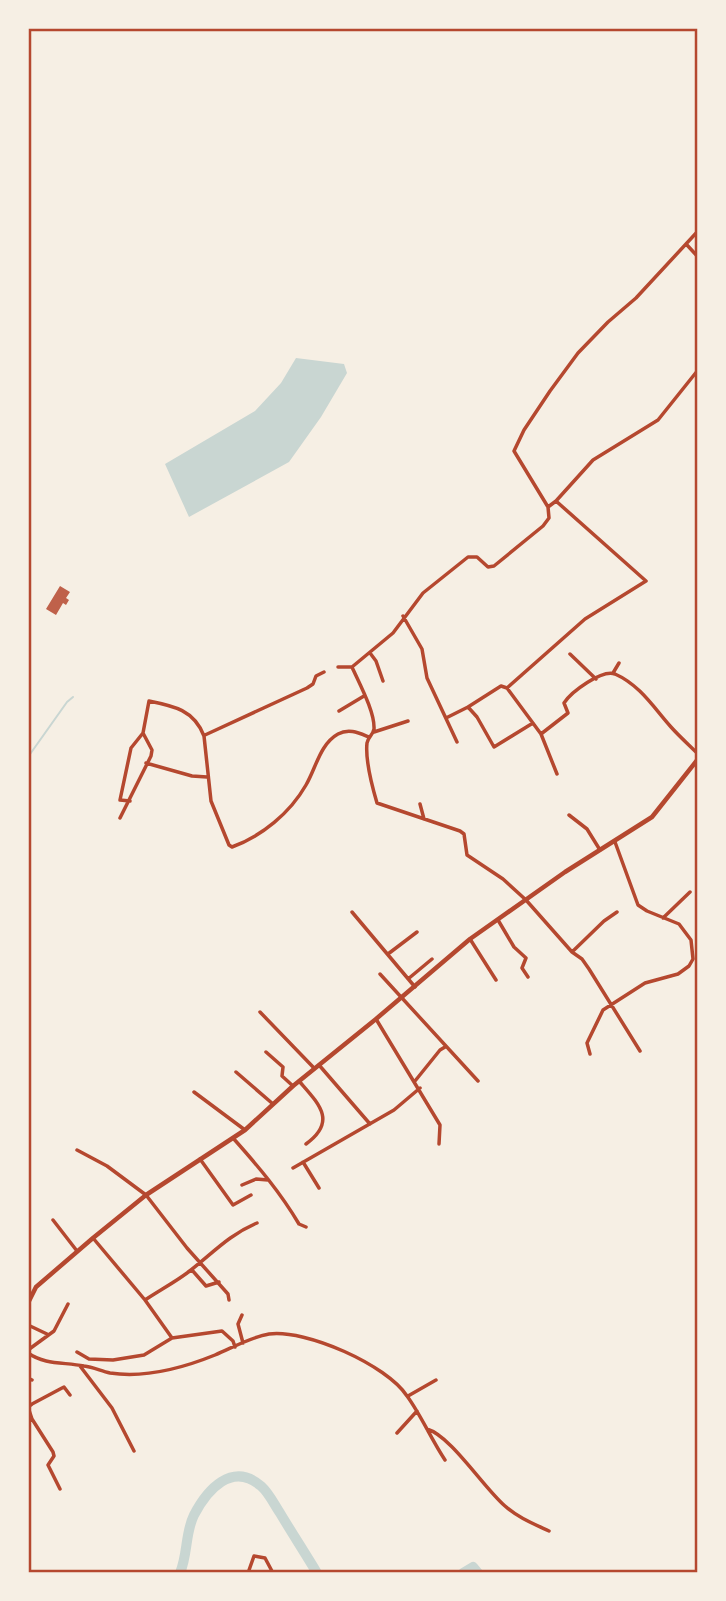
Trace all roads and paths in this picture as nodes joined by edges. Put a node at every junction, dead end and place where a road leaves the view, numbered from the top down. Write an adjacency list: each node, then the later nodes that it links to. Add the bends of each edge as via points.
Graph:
1 (698, 231): 2 (street)
2 (687, 245): 3 (street); 6 (street, via 578,353 524,430 514,451)
3 (698, 257)
4 (698, 370): 5 (street, via 658,420 593,460)
5 (556, 502): 6 (street); 17 (street, via 646,581 585,619)
6 (548, 507): 7 (street, via 549,518 543,527 500,562 488,567 477,557 468,557 423,593)
7 (403, 616): 8 (street, via 393,633); 21 (street, via 422,649 427,678)
8 (370, 653): 12 (street); 16 (street)
9 (570, 654): 15 (street)
10 (620, 663): 14 (street)
11 (338, 667): 12 (street)
12 (352, 667): 18 (street)
13 (324, 672): 27 (street, via 307,688)
14 (613, 673): 15 (street); 30 (street, via 650,700)
15 (596, 679): 26 (street, via 569,696 564,703 568,713)
16 (383, 681)
17 (507, 688): 19 (street, via 501,686); 23 (street)
18 (365, 695): 20 (street); 24 (street)
19 (468, 707): 21 (street); 23 (street, via 494,747)
20 (339, 711)
21 (446, 718): 29 (street)
22 (408, 721): 24 (street)
23 (533, 723): 26 (street)
24 (374, 732): 28 (street)
25 (143, 733): 27 (street, via 149,701 176,706 193,716); 31 (street, via 152,750); 34 (street, via 131,748 120,800)
26 (541, 734): 32 (street)
27 (204, 736): 33 (street)
28 (369, 737): 33 (street, via 351,731 334,736 284,814 233,847 211,801); 38 (street, via 368,760 377,803)
29 (457, 742)
30 (698, 756): 39 (street, via 656,813)
31 (146, 764): 33 (street); 34 (street)
32 (557, 774)
33 (207, 776)
34 (130, 801): 37 (street)
35 (420, 804): 38 (street)
36 (569, 815): 40 (street, via 588,830)
37 (120, 818)
38 (424, 818): 42 (street, via 464,834 467,855)
39 (615, 842): 40 (street); 45 (street, via 638,905)
40 (600, 850): 42 (street)
41 (691, 892): 45 (street)
42 (526, 900): 46 (street); 49 (street)
43 (352, 912): 50 (street)
44 (617, 912): 49 (street)
45 (663, 918): 58 (street, via 679,924 691,940 689,966 645,983)
46 (498, 920): 48 (street); 53 (street, via 513,947 526,958 522,968)
47 (417, 932): 50 (street)
48 (470, 939): 55 (street); 56 (street)
49 (572, 952): 58 (street, via 582,959)
50 (388, 954): 54 (street)
51 (432, 959): 54 (street)
52 (380, 974): 57 (street)
53 (528, 977)
54 (408, 979): 56 (street)
55 (496, 980)
56 (415, 987): 57 (street)
57 (401, 998): 60 (street); 61 (street)
58 (612, 1004): 62 (street); 64 (street, via 598,1017 587,1043)
59 (260, 1012): 65 (street)
60 (376, 1019): 65 (street); 68 (street)
61 (445, 1047): 68 (street); 69 (street)
62 (640, 1051)
63 (266, 1052): 70 (street, via 283,1067 282,1076)
64 (590, 1054)
65 (316, 1067): 67 (street); 74 (street)
66 (236, 1072): 73 (street)
67 (299, 1081): 70 (street); 77 (street, via 317,1100 323,1115 316,1137)
68 (415, 1081): 71 (street)
69 (478, 1081)
70 (293, 1086): 73 (street)
71 (420, 1088): 74 (street); 78 (street, via 440,1125)
72 (194, 1092): 75 (street)
73 (273, 1104): 75 (street)
74 (370, 1124): 81 (street)
75 (245, 1130): 76 (street)
76 (233, 1138): 80 (street); 83 (street)
77 (306, 1144)
78 (439, 1144)
79 (76, 1150): 86 (street)
80 (200, 1159): 86 (street); 87 (street, via 233,1205)
81 (303, 1162): 82 (street); 85 (street)
82 (293, 1168)
83 (270, 1180): 84 (street); 90 (street, via 299,1224)
84 (242, 1185)
85 (319, 1188)
86 (146, 1195): 91 (street); 93 (street)
87 (251, 1195)
88 (53, 1220): 92 (street)
89 (257, 1223): 93 (street, via 238,1231)
90 (306, 1227)
91 (93, 1238): 92 (street); 96 (street)
92 (77, 1251): 98 (street, via 36,1287)
93 (200, 1262): 94 (street); 95 (street)
94 (191, 1270): 95 (street, via 204,1285); 96 (street)
95 (219, 1282): 97 (street)
96 (145, 1300): 103 (street)
97 (229, 1300)
98 (28, 1303)
99 (68, 1304): 106 (street, via 54,1331)
100 (242, 1315): 104 (street, via 238,1324)
101 (28, 1325): 102 (street)
102 (47, 1334)
103 (172, 1338): 105 (street, via 222,1331); 107 (street, via 144,1354 113,1360 89,1359)
104 (243, 1343): 105 (street); 111 (street, via 269,1335 308,1338 366,1361)
105 (235, 1348): 108 (street, via 167,1369 119,1373)
106 (28, 1351): 108 (street, via 38,1361)
107 (77, 1352)
108 (80, 1366): 116 (street, via 112,1408)
109 (436, 1380): 111 (street)
110 (70, 1395): 113 (street, via 64,1387 32,1404 28,1407)
111 (408, 1396): 112 (street)
112 (416, 1411): 114 (street); 115 (street)
113 (30, 1421): 118 (street, via 53,1452 48,1465)
114 (425, 1428): 117 (street); 119 (street, via 439,1434 507,1509)
115 (397, 1433)
116 (134, 1451)
117 (445, 1460)
118 (60, 1489)
119 (549, 1531)
120 (248, 1573): 121 (street, via 253,1556 265,1558)
121 (273, 1573)

